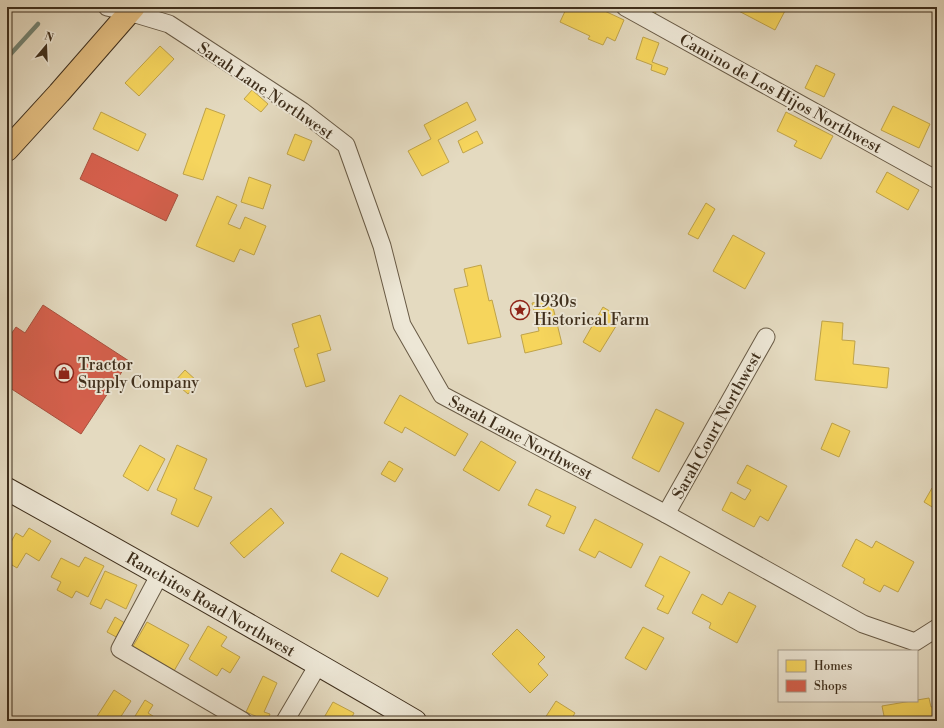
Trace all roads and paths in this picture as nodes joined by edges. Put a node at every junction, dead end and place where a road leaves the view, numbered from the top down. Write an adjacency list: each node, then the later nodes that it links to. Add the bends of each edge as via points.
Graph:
1 (108, 7): 3 (street, Sarah Lane Northwest)
2 (625, 7): 5 (street, Camino de Los Hijos Northwest)
3 (131, 9): 4 (main road); 8 (street, Sarah Lane Northwest, via 168,24 302,111 346,145 382,246 402,326 442,395)
4 (7, 150)
5 (937, 180)
6 (766, 337): 8 (street, Sarah Court Northwest)
7 (7, 489): 9 (street, Ranchitos Road Northwest)
8 (666, 514): 10 (street, Sarah Lane Northwest, via 863,624 915,642)
9 (160, 574): 11 (street, Ranchitos Road Northwest); 12 (street, via 120,649)
10 (937, 628)
11 (318, 665): 13 (street); 14 (street, Ranchitos Road Northwest)
12 (243, 721)
13 (285, 721)
14 (415, 721)

